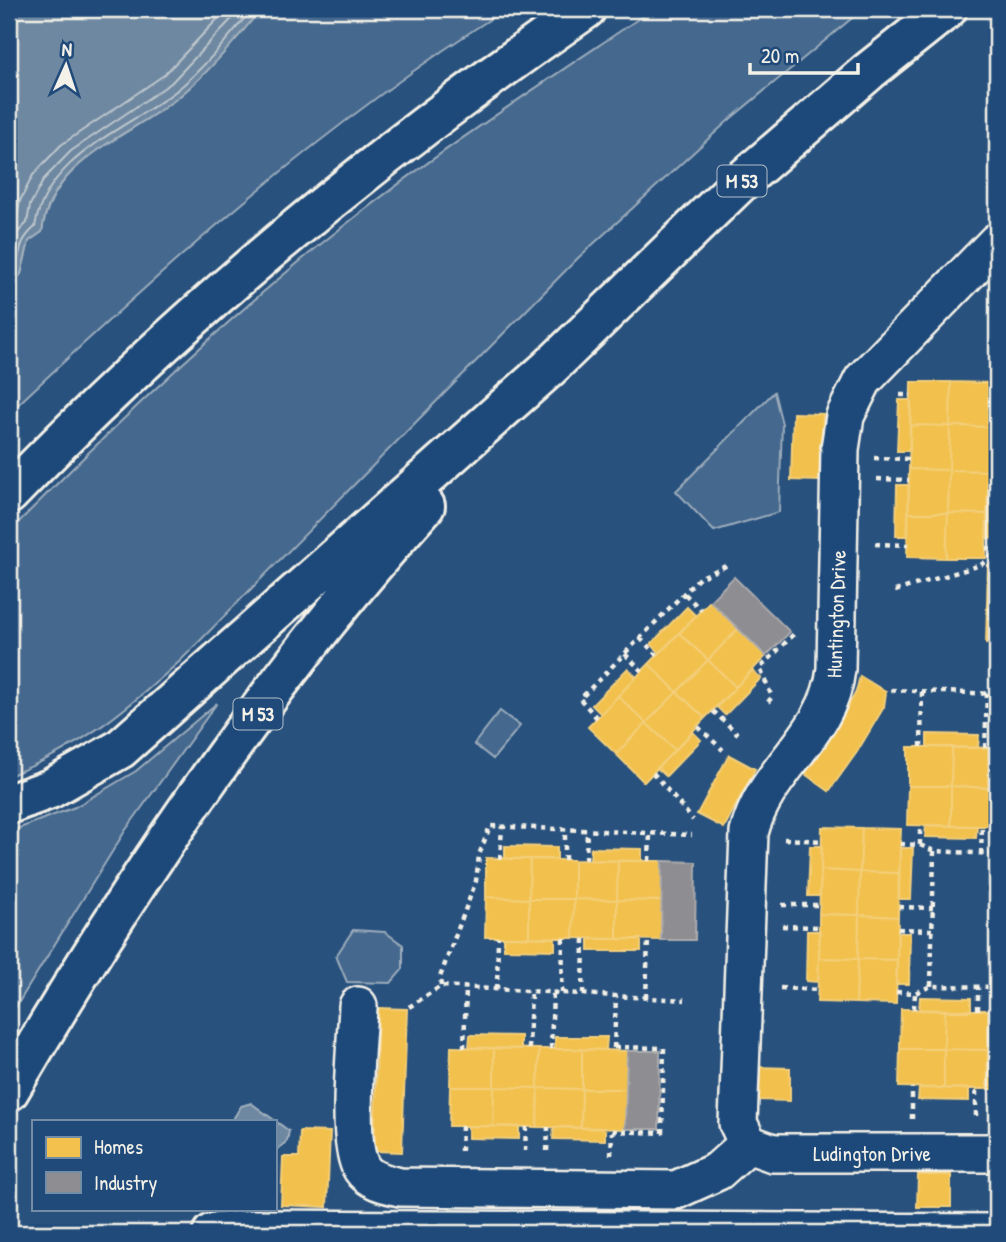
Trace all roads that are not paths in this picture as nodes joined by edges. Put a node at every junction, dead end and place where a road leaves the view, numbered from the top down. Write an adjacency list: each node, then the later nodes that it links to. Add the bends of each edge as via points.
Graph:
1 (586, 9): 5 (highway, via 419,129 317,210 190,318)
2 (947, 9): 4 (highway, M 53, via 746,178)
3 (997, 242): 9 (street, Huntington Drive, via 863,380 845,416 832,691 807,739 761,797 749,833 738,1123)
4 (549, 368): 6 (highway, via 120,750 62,783); 8 (highway, M 53, via 393,542 248,726 97,945)
5 (9, 494)
6 (9, 804)
7 (358, 1006): 9 (street, via 354,1145 362,1170 378,1182 400,1188 676,1190 718,1171)
8 (9, 1091)
9 (748, 1144): 10 (street, Ludington Drive, via 774,1153)
10 (997, 1153)
11 (372, 1231): 12 (street); 13 (street)
12 (212, 1233)
13 (733, 1233): 14 (street)
14 (997, 1233)

